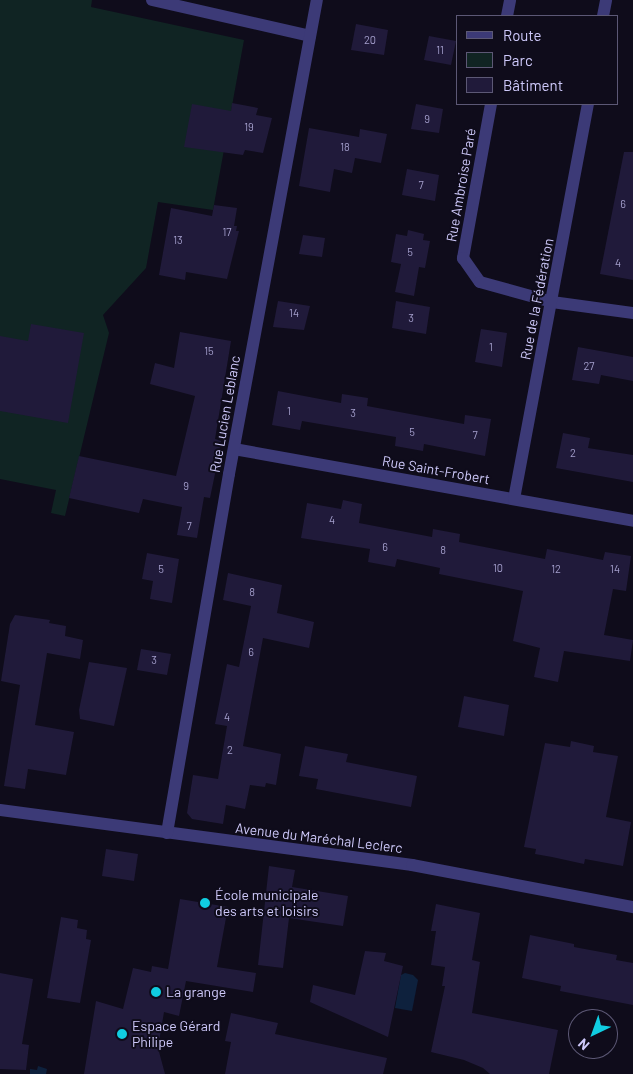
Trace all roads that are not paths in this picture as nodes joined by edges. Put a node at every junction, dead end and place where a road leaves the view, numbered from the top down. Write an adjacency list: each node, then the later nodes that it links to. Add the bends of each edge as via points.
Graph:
1 (152, 0): 7 (street)
2 (317, 0): 7 (street, Rue Lucien Leblanc)
3 (510, 0): 5 (street)
4 (606, 0): 6 (street)
5 (507, 15)
6 (604, 15)
7 (310, 36): 12 (street, Rue Lucien Leblanc)
8 (491, 105): 10 (street, Rue Ambroise Paré, via 463,258 480,282)
9 (588, 105): 10 (street, Rue de la Fédération)
10 (552, 302): 11 (street); 13 (street, Rue de la Fédération)
11 (633, 313)
12 (234, 449): 13 (street, Rue Saint-Frobert); 16 (street, Rue Lucien Leblanc)
13 (514, 498): 14 (street, Rue Saint-Frobert)
14 (633, 521)
15 (0, 810): 16 (street, Avenue du Maréchal Leclerc)
16 (166, 833): 17 (street, Avenue du Maréchal Leclerc, via 412,864)
17 (633, 907)

